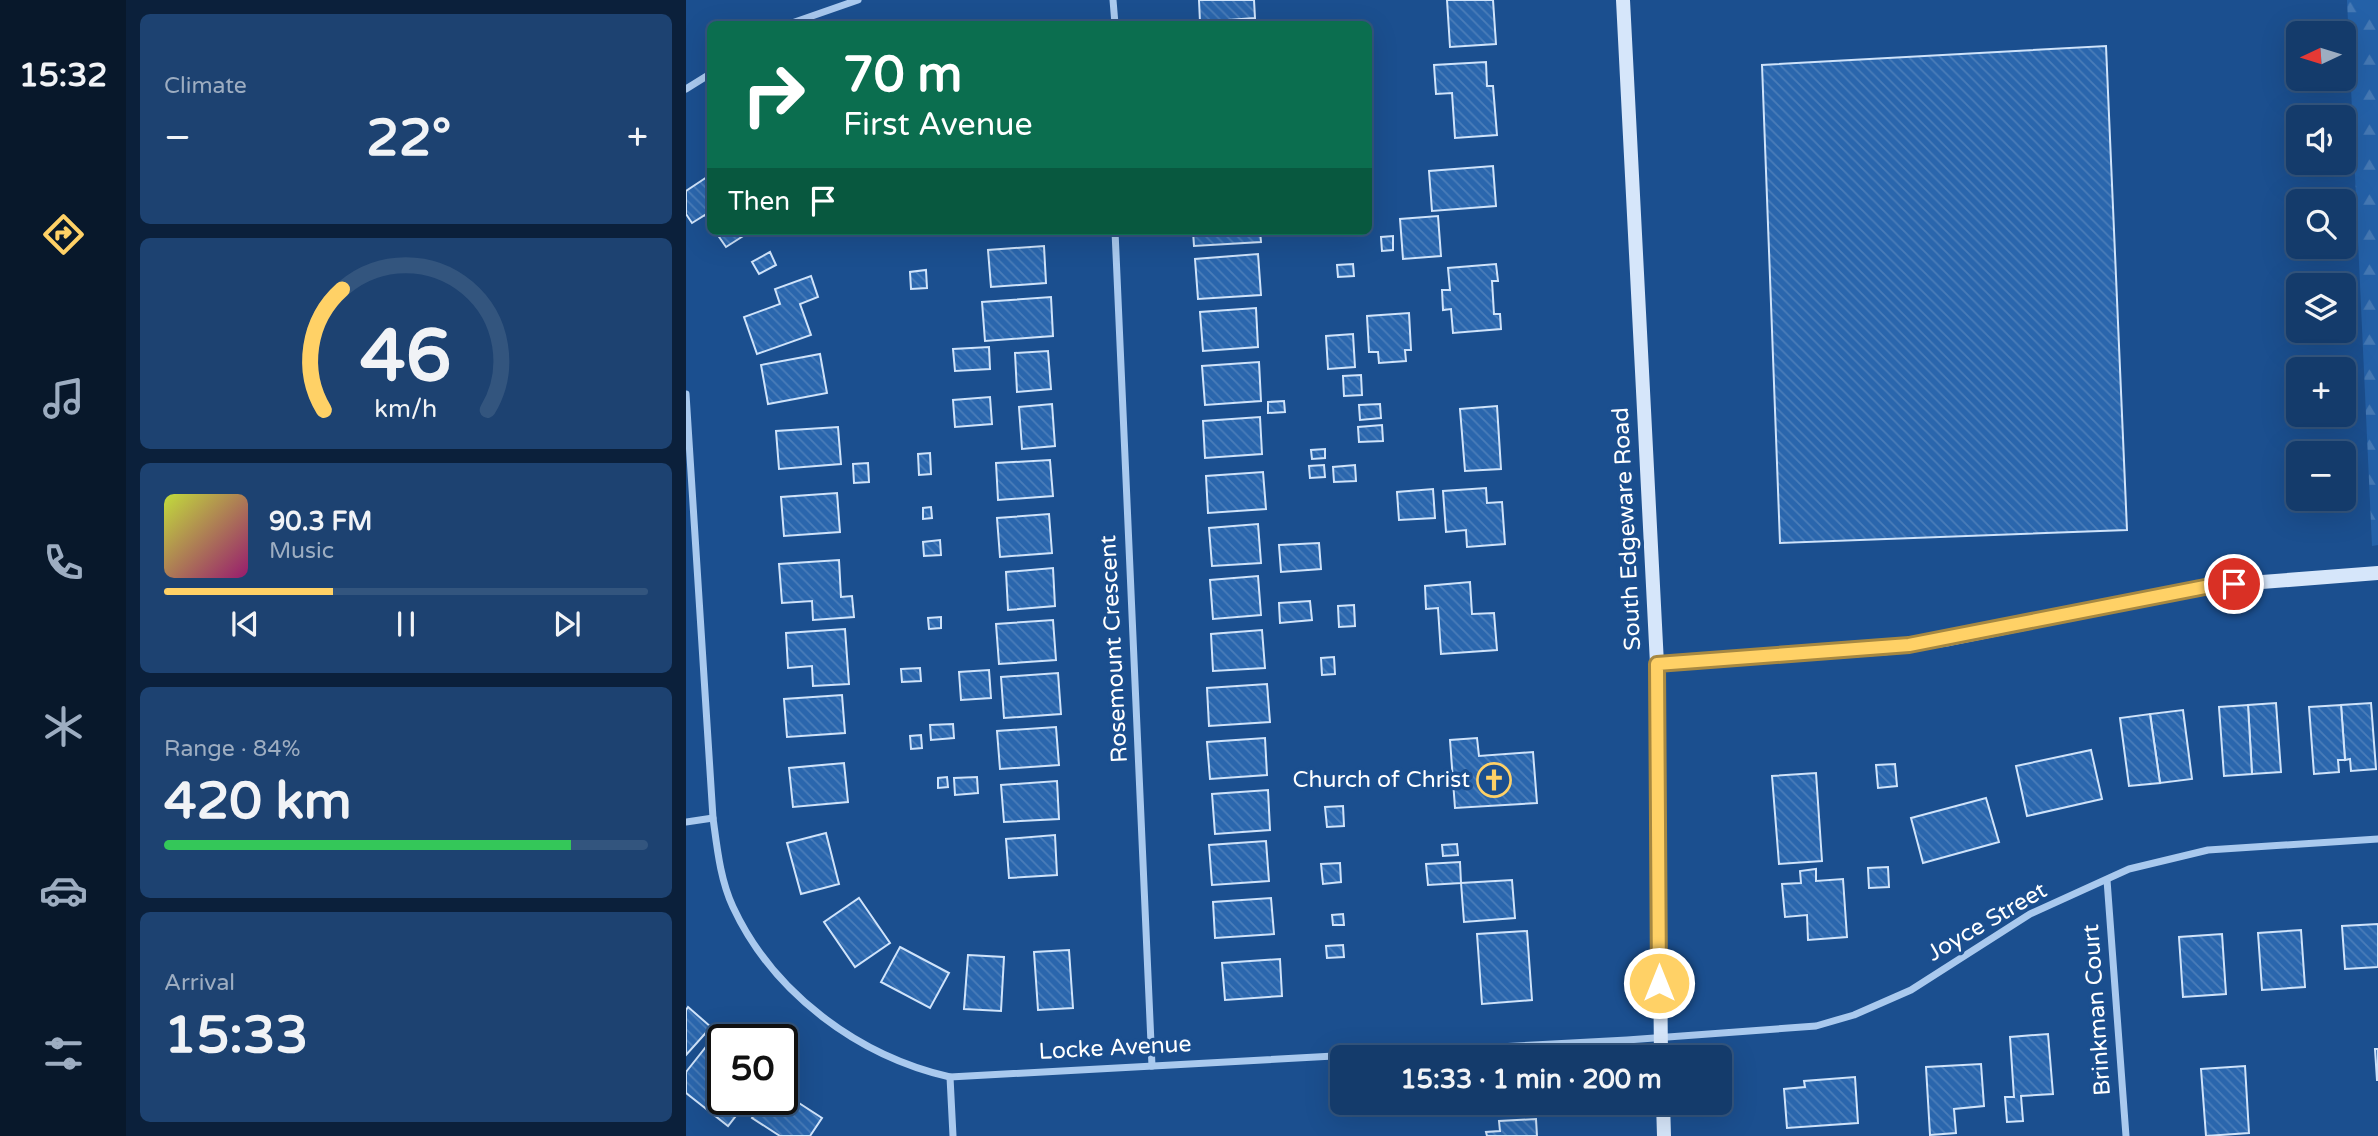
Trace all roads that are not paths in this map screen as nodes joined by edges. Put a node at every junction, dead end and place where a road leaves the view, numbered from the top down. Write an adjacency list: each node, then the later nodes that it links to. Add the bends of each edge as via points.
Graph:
1 (858, 0): 4 (street)
2 (1112, 0): 5 (street)
3 (1623, 0): 11 (main road, South Edgeware Road)
4 (798, 21)
5 (1115, 21)
6 (707, 76): 7 (street)
7 (686, 89)
8 (1115, 235): 18 (street, Rosemount Crescent)
9 (686, 394): 12 (street, Locke Avenue)
10 (2378, 573): 11 (main road, via 2210,586 1888,648)
11 (1657, 664): 16 (main road, South Edgeware Road)
12 (713, 818): 13 (street); 19 (street, Locke Avenue, via 719,862 732,905 750,939 809,1007 871,1050)
13 (686, 821)
14 (2378, 839): 15 (street, Joyce Street, via 2208,850 2156,860)
15 (2107, 880): 16 (street, Joyce Street, via 2030,914 1911,990 1854,1015 1816,1026); 23 (street, Brinkman Court)
16 (1660, 1038): 17 (main road, South Edgeware Road); 18 (street, Locke Avenue)
17 (1660, 1045)
18 (1152, 1066): 19 (street, Locke Avenue)
19 (950, 1077): 21 (street)
20 (1663, 1115): 22 (main road)
21 (953, 1136)
22 (1664, 1136)
23 (2126, 1136)

